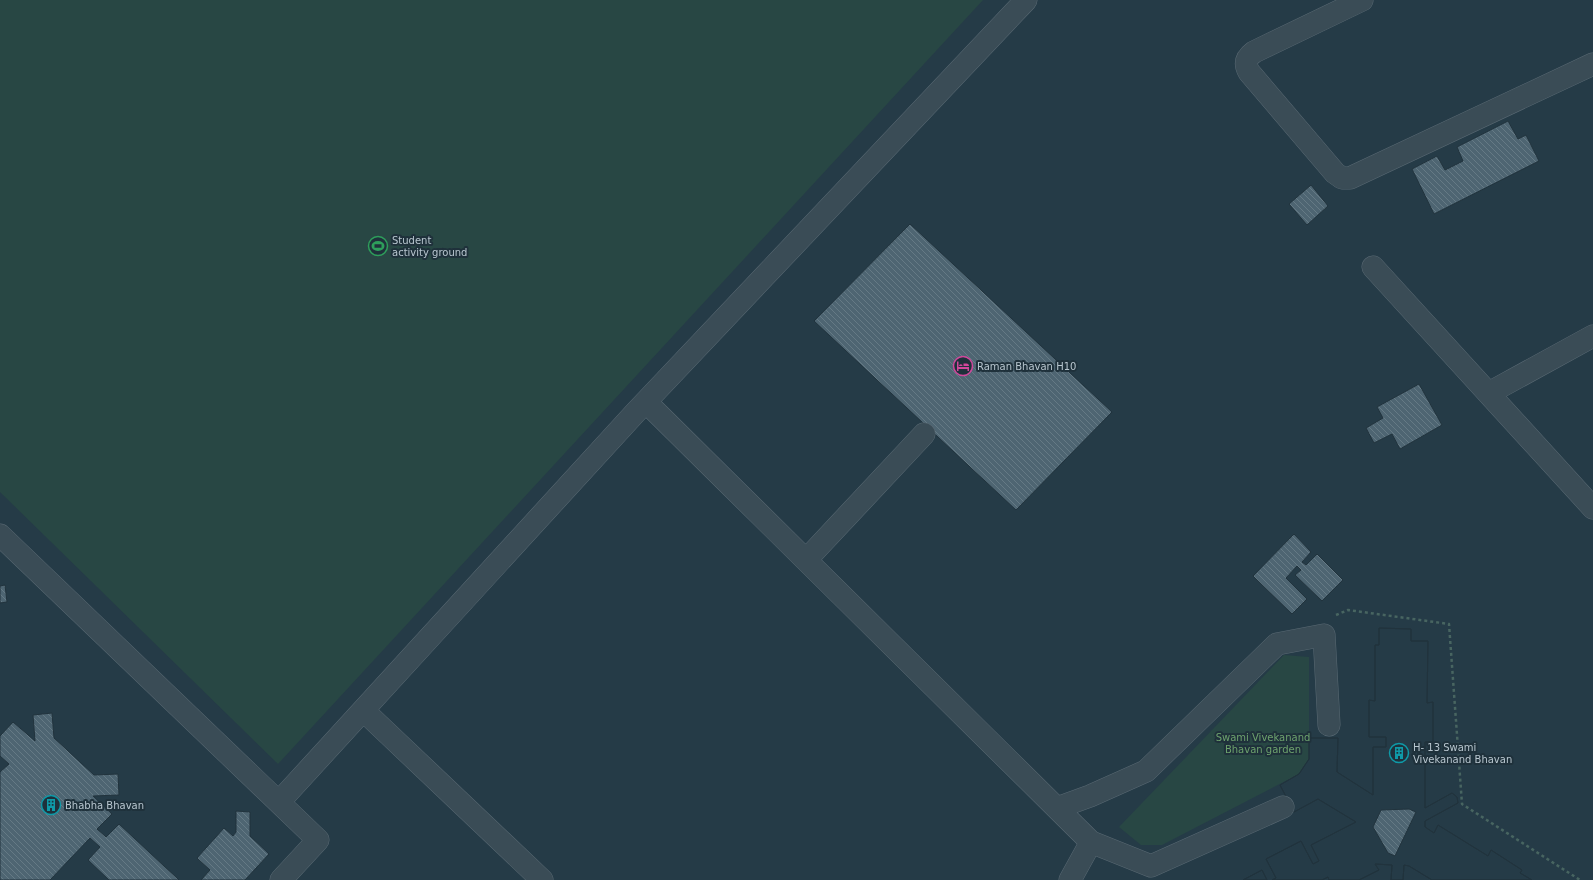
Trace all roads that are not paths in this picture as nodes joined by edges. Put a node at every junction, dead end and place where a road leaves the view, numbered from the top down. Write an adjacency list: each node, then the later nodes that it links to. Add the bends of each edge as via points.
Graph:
1 (1026, 0): 7 (street)
2 (1362, 0): 3 (street, via 1254,52 1247,57 1246,65 1249,72 1342,178 1350,178)
3 (1593, 64)
4 (1373, 267): 6 (street)
5 (1593, 336): 6 (street)
6 (1489, 394): 9 (street)
7 (646, 402): 11 (street); 12 (street)
8 (924, 434): 11 (street)
9 (1593, 508)
10 (0, 535): 14 (street)
11 (806, 560): 16 (street)
12 (364, 711): 14 (street); 19 (street)
13 (1329, 725): 16 (street, via 1324,635 1277,644 1146,771)
14 (279, 802): 18 (street, via 318,840)
15 (1283, 807): 17 (street, via 1151,866)
16 (1057, 808): 17 (street)
17 (1092, 842): 20 (street)
18 (281, 880)
19 (542, 880)
20 (1070, 880)

